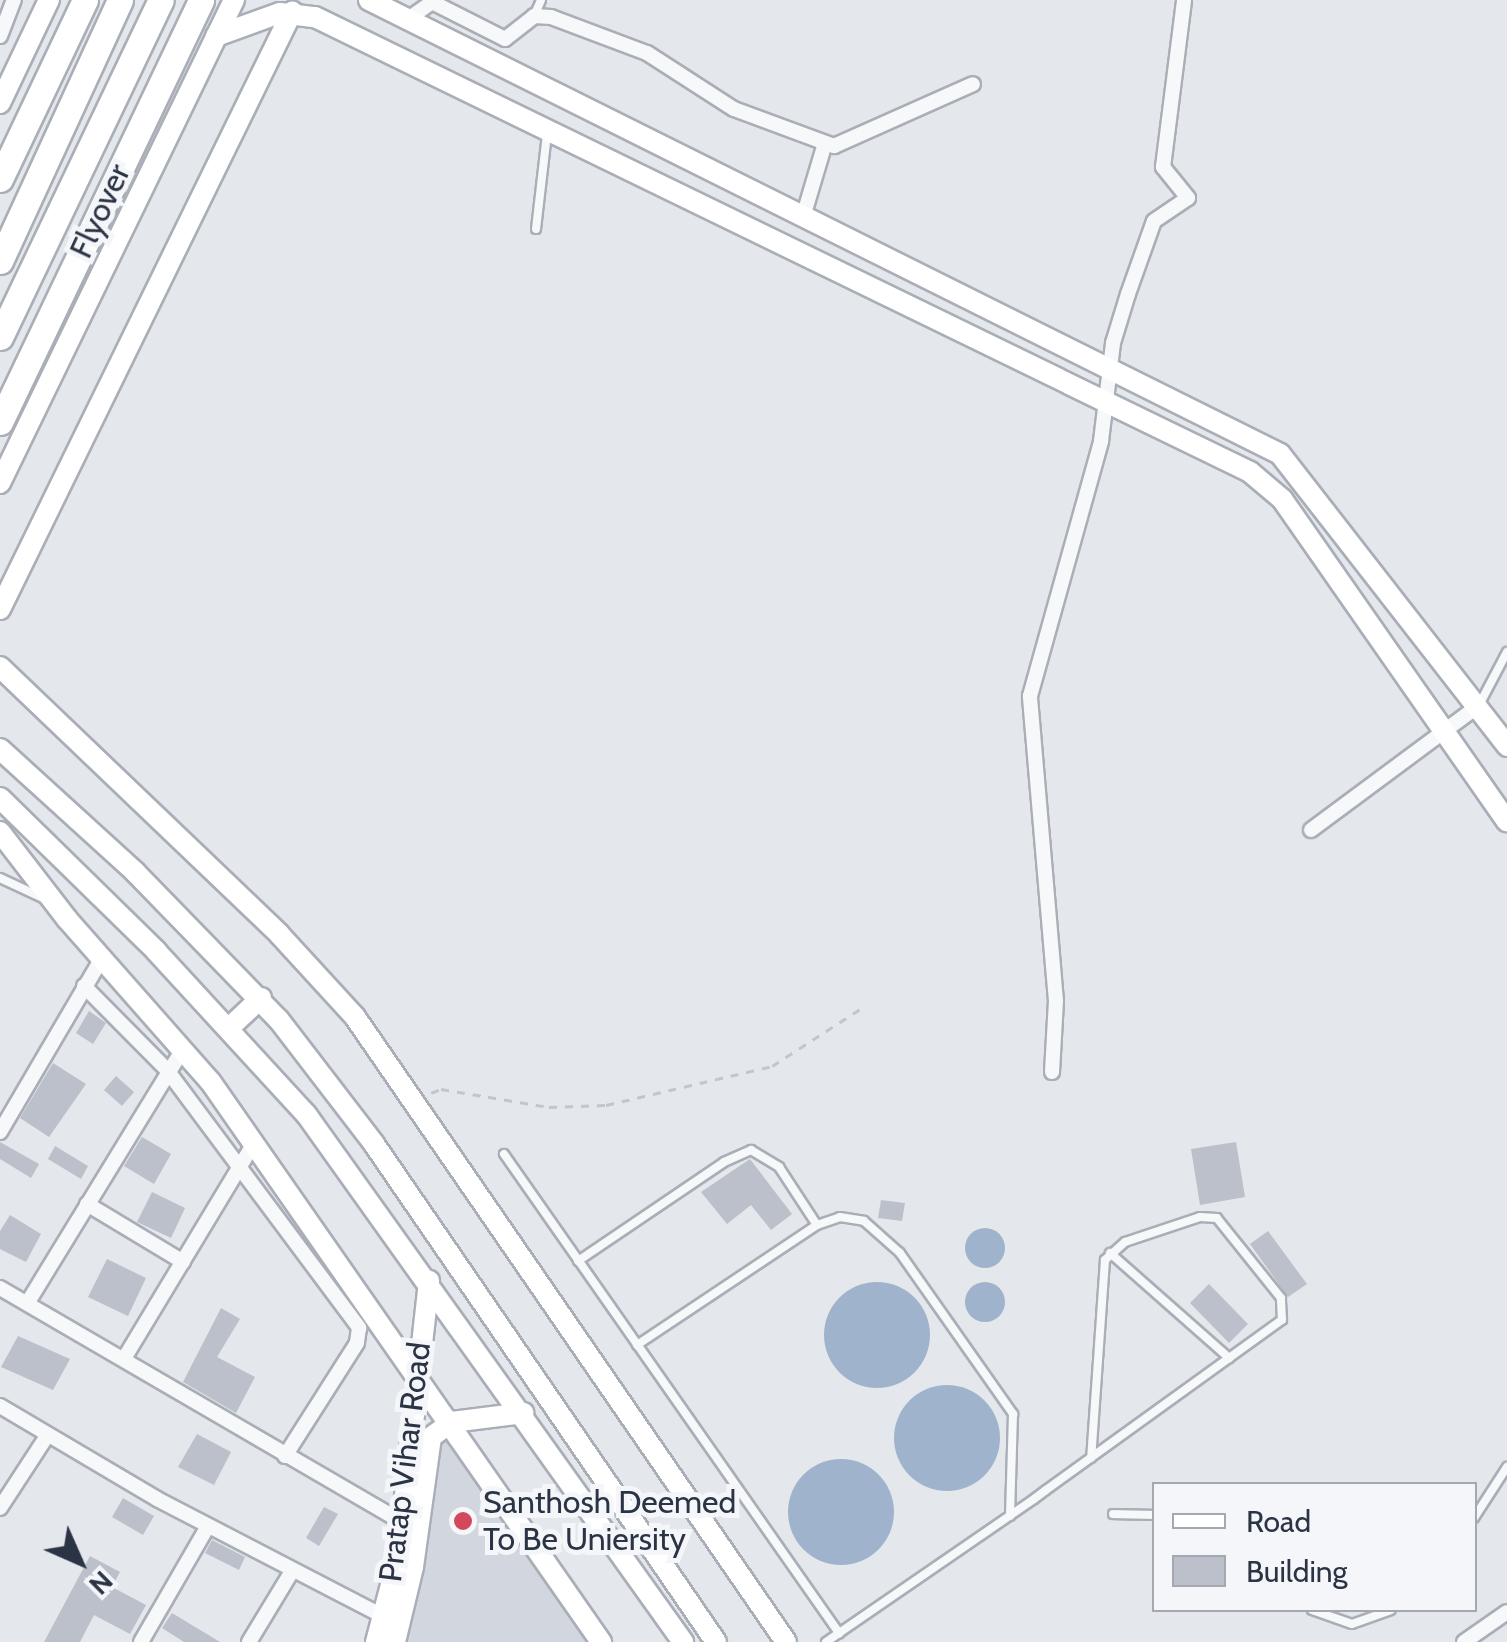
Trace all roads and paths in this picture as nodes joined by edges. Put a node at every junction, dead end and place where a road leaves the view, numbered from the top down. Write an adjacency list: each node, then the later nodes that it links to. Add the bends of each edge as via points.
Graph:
1 (14, 0): 14 (street)
2 (49, 0): 17 (street)
3 (85, 0): 22 (highway)
4 (120, 0): 25 (highway)
5 (160, 0): 26 (highway)
6 (201, 0): 29 (highway, Flyover)
7 (234, 0): 15 (street)
8 (369, 0): 13 (street)
9 (541, 0): 12 (lane)
10 (1184, 0): 27 (street, via 1163,166 1188,198 1154,221)
11 (292, 12): 15 (street); 18 (street, via 315,16); 31 (street)
12 (534, 16): 13 (street, via 505,38 432,2); 20 (street, via 647,53 708,97)
13 (408, 19): 19 (street)
14 (1, 30)
15 (216, 36): 30 (street)
16 (973, 84): 20 (street, via 847,143)
17 (0, 104)
18 (548, 130): 21 (street); 24 (lane)
19 (630, 130): 21 (street); 23 (street)
20 (824, 143): 23 (street)
21 (614, 162): 28 (street)
22 (0, 180)
23 (804, 217): 27 (street)
24 (536, 229)
25 (0, 261)
26 (0, 337)
27 (1094, 364): 28 (street); 34 (street, via 1262,444 1296,467)
28 (1106, 402): 35 (street, via 1272,488); 51 (street, via 1030,696 1056,1001)
29 (0, 422)
30 (0, 482)
31 (0, 609)
32 (1507, 652): 34 (lane)
33 (0, 667): 52 (street, via 312,968)
34 (1478, 706): 35 (street); 36 (street)
35 (1445, 732): 39 (street); 40 (street)
36 (1507, 746)
37 (0, 749): 46 (street)
38 (0, 798): 48 (street)
39 (1507, 821)
40 (1311, 830)
41 (0, 832): 43 (street)
42 (0, 878): 43 (lane)
43 (58, 906): 44 (street)
44 (101, 960): 45 (street); 49 (street)
45 (84, 986): 50 (street); 53 (street)
46 (261, 998): 48 (street); 96 (street, via 374,1144)
47 (860, 1009): 52 (path, via 772,1066 606,1105 506,1104 441,1089)
48 (229, 1028): 62 (street, via 306,1114)
49 (182, 1049): 50 (street); 54 (street)
50 (167, 1070): 56 (street); 57 (street)
51 (1052, 1072)
52 (416, 1106): 97 (street)
53 (0, 1132)
54 (254, 1143): 56 (street); 65 (street)
55 (504, 1154): 60 (lane)
56 (241, 1167): 61 (street); 65 (street)
57 (88, 1204): 61 (street); 64 (street)
58 (818, 1225): 60 (lane, via 779,1167 751,1150); 66 (lane); 81 (lane, via 856,1218 886,1238 1005,1399 1016,1430)
59 (1110, 1253): 68 (lane); 68 (lane, via 1200,1217 1222,1221 1286,1310); 75 (lane, via 1100,1277)
60 (578, 1261): 66 (lane)
61 (183, 1262): 67 (street)
62 (429, 1281): 69 (street, Pratap Vihar Road); 71 (street)
63 (0, 1288): 64 (street)
64 (28, 1302): 67 (street)
65 (366, 1319): 69 (street); 74 (street)
66 (637, 1345): 89 (lane)
67 (125, 1357): 74 (street)
68 (1229, 1358): 75 (lane)
69 (415, 1372): 72 (street); 82 (street, Pratap Vihar Road)
70 (0, 1406): 73 (street)
71 (523, 1413): 72 (street, Pratap Vihar Road); 95 (street)
72 (452, 1422): 93 (street, Pratap Vihar Road, via 429,1442 414,1568); 94 (street)
73 (47, 1436): 77 (street); 83 (street)
74 (285, 1456): 82 (street)
75 (1091, 1458): 81 (lane)
76 (1507, 1467): 78 (lane)
77 (0, 1508)
78 (1477, 1513)
79 (1113, 1514): 80 (lane)
80 (1152, 1515)
81 (1010, 1516): 89 (lane)
82 (402, 1522): 88 (street, Pratap Vihar Road)
83 (208, 1526): 84 (street); 90 (street)
84 (292, 1571): 88 (street); 91 (street)
85 (1318, 1612): 86 (lane, via 1352,1624)
86 (1386, 1612)
87 (1507, 1612): 99 (street)
88 (383, 1616): 92 (street, Pratap Vihar Road)
89 (839, 1633): 98 (lane)
90 (141, 1642)
91 (250, 1642)
92 (376, 1642)
93 (395, 1642)
94 (601, 1642)
95 (683, 1642)
96 (716, 1642)
97 (786, 1642)
98 (826, 1642)
99 (1464, 1642)

